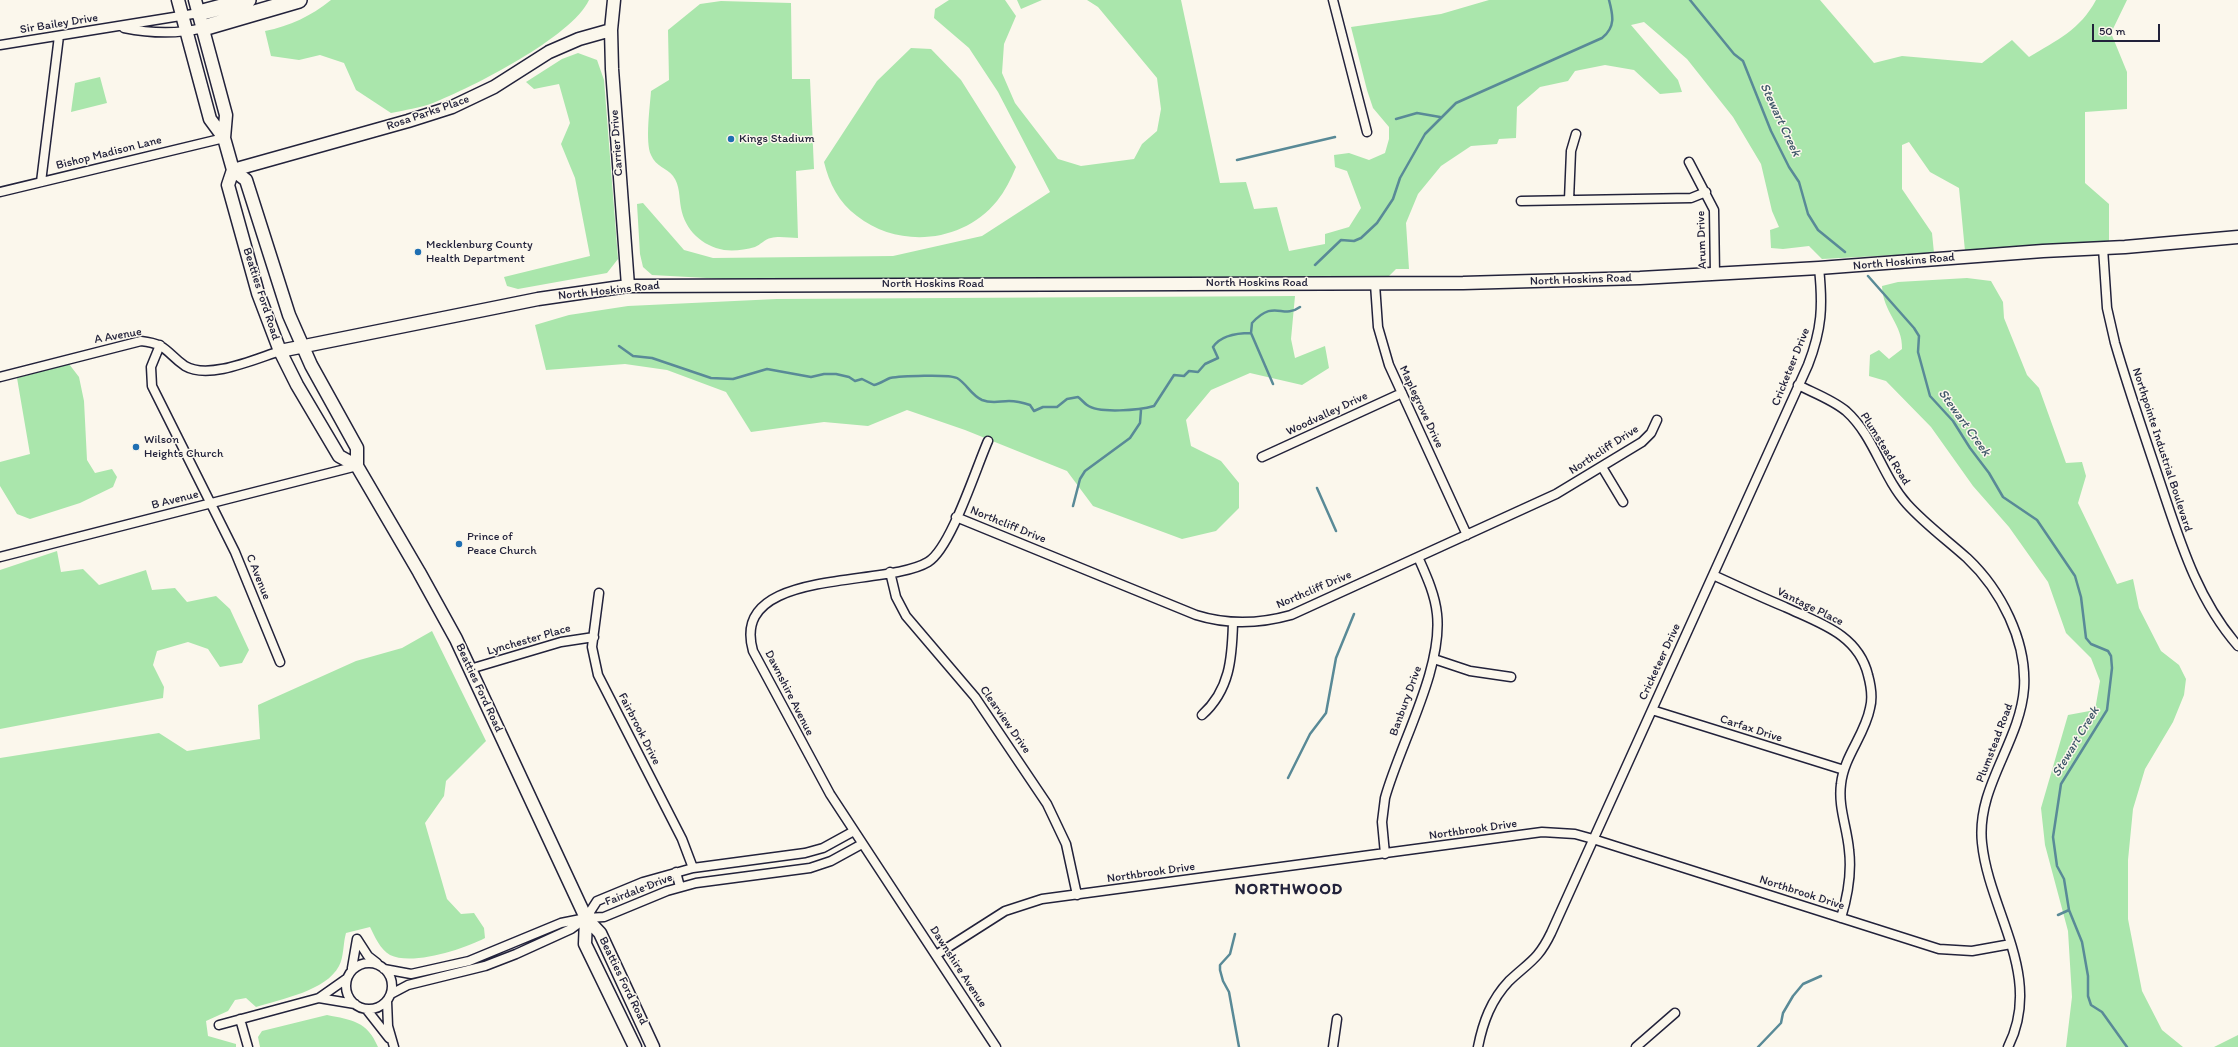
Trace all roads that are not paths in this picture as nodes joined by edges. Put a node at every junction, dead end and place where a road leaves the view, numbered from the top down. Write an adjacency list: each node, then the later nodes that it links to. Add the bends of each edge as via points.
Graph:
1 (178, 0): 7 (street, Beatties Ford Road)
2 (248, 0): 6 (highway)
3 (299, 0): 9 (highway)
4 (614, 0): 10 (street, Carrier Drive)
5 (1333, 0): 14 (street)
6 (197, 7): 7 (street, Sir Bailey Drive); 9 (street, Beatties Ford Road)
7 (182, 17): 8 (street, Sir Bailey Drive); 11 (street, Beatties Ford Road)
8 (121, 27): 11 (street, Sir Bailey Drive, via 139,31); 12 (street, Sir Bailey Drive)
9 (203, 28): 11 (street, Sir Bailey Drive); 16 (street, Beatties Ford Road, via 226,115)
10 (611, 30): 18 (street, Rosa Parks Place, via 554,49 494,87 452,107); 29 (street, Carrier Drive)
11 (187, 32): 16 (street, Beatties Ford Road, via 210,119)
12 (59, 36): 13 (street, Sir Bailey Drive); 19 (street)
13 (0, 45)
14 (1367, 132)
15 (1576, 134): 22 (street, via 1571,151)
16 (224, 138): 18 (street, Beatties Ford Road); 19 (street, Bishop Madison Lane)
17 (1689, 162): 21 (street, Arum Drive)
18 (233, 170): 31 (street, Beatties Ford Road, via 246,180 284,302); 32 (street, Beatties Ford Road, via 228,185 258,293)
19 (41, 182): 20 (street, Bishop Madison Lane)
20 (0, 192)
21 (1706, 192): 22 (street, via 1691,198); 27 (street, Arum Drive, via 1714,210)
22 (1569, 200): 23 (street)
23 (1521, 201)
24 (2238, 236): 25 (street, North Hoskins Road)
25 (2103, 248): 26 (street, North Hoskins Road); 52 (street, Northpointe Industrial Boulevard, via 2107,308 2115,342 2183,551 2215,617)
26 (1819, 268): 27 (street, North Hoskins Road); 34 (street, Cricketeer Drive, via 1822,296 1819,332)
27 (1715, 275): 28 (street, North Hoskins Road)
28 (1375, 284): 29 (street, North Hoskins Road); 35 (street, Maplegrove Drive, via 1382,344)
29 (628, 286): 31 (street, North Hoskins Road, via 538,299)
30 (160, 345): 32 (street, A Avenue, via 185,366 205,371); 33 (street, A Avenue, via 136,342); 42 (street, C Avenue, via 151,367 152,386)
31 (303, 348): 32 (street, North Hoskins Road); 39 (street, Beatties Ford Road, via 356,448)
32 (280, 351): 39 (street, Beatties Ford Road, via 297,385 340,456)
33 (0, 377)
34 (1798, 385): 48 (street, Cricketeer Drive); 72 (street, Plumstead Road, via 1840,407 1855,420 1900,495 1923,521 1976,568 1997,596 2016,634 2024,667 2022,706 1986,802 1982,829 1986,869)
35 (1402, 393): 38 (street, Woodvalley Drive); 44 (street, Maplegrove Drive)
36 (1657, 420): 40 (street, Northcliff Drive, via 1651,433 1642,442)
37 (988, 441): 43 (street, Dawnshire Avenue)
38 (1262, 457)
39 (357, 466): 42 (street, B Avenue); 55 (street, Beatties Ford Road, via 423,578)
40 (1602, 467): 41 (street); 44 (street, Northcliff Drive, via 1556,494)
41 (1623, 502)
42 (209, 504): 45 (street, B Avenue); 54 (street, C Avenue, via 235,552)
43 (956, 517): 47 (street, Dawnshire Avenue, via 944,545 937,554 917,567); 50 (street, Northcliff Drive, via 1196,615)
44 (1467, 535): 46 (street, Northcliff Drive)
45 (0, 557)
46 (1418, 557): 50 (street, Northcliff Drive, via 1291,615 1274,620); 53 (street, Banbury Drive, via 1432,589 1436,606 1438,633)
47 (890, 572): 60 (street, Dawnshire Avenue, via 804,588 776,596 765,603 756,614 750,631 754,651 768,679 815,768); 69 (street, Clearview Drive, via 896,597 906,616 975,697 1047,804 1066,844)
48 (1713, 575): 57 (street, Cricketeer Drive); 59 (street, Vantage Place, via 1834,629 1862,658 1871,684 1870,707 1866,723)
49 (599, 593): 51 (street, Fairbrook Drive)
50 (1232, 623): 58 (street, via 1229,665 1222,690)
51 (594, 637): 55 (street, Lynchester Place, via 561,642); 65 (street, Fairbrook Drive, via 592,654 598,675 682,839)
52 (2238, 646)
53 (1434, 659): 56 (street, via 1470,671); 63 (street, Banbury Drive, via 1385,798 1382,822)
54 (280, 662)
55 (470, 669): 70 (street, Beatties Ford Road)
56 (1512, 677)
57 (1652, 710): 59 (street, Carfax Drive); 61 (street, Cricketeer Drive)
58 (1202, 714)
59 (1844, 770): 71 (street, Vantage Place, via 1840,806 1851,869)
60 (854, 832): 62 (street, Dawnshire Avenue); 64 (street, Fairdale Drive, via 823,848 806,853)
61 (1593, 839): 63 (street, Northbrook Drive, via 1575,834 1542,832); 71 (street, Northbrook Drive); 91 (street, Cricketeer Drive, via 1544,948 1493,1001 1484,1022)
62 (862, 844): 67 (street, Fairdale Drive, via 831,861 810,868); 73 (street, Dawnshire Avenue)
63 (1385, 854): 69 (street, Northbrook Drive)
64 (753, 860): 65 (street, Fairdale Drive); 67 (street)
65 (693, 868): 66 (street, Fairdale Drive)
66 (676, 872): 68 (street); 70 (street, Fairdale Drive, via 643,882 598,901)
67 (754, 874): 68 (street, Fairdale Drive)
68 (680, 887): 70 (street, Fairdale Drive, via 638,901 604,917)
69 (1077, 895): 73 (street, Northbrook Drive, via 1033,902 1006,911)
70 (586, 918): 74 (street, via 561,923 484,956 452,966 411,974); 77 (street, via 567,931 485,966 408,985); 87 (street, Beatties Ford Road, via 585,944); 88 (street, Beatties Ford Road, via 600,933)
71 (1841, 918): 72 (street, Northbrook Drive, via 1939,949 1972,951)
72 (2011, 944): 93 (street, Plumstead Road, via 2017,960 2021,987 2017,1024)
73 (936, 955): 89 (street, Dawnshire Avenue)
74 (380, 966): 75 (street, via 362,963); 75 (street, via 368,956 357,939); 77 (street, via 391,979)
75 (352, 968): 76 (street)
76 (346, 979): 78 (street); 79 (street, via 347,993)
77 (389, 997): 80 (street, via 382,1005); 85 (street, via 387,1015)
78 (320, 998): 79 (street); 82 (street)
79 (355, 1004): 80 (street)
80 (367, 1010): 85 (street)
81 (1675, 1013): 92 (street)
82 (240, 1019): 84 (street); 86 (street)
83 (1337, 1019): 90 (street)
84 (218, 1025)
85 (393, 1044)
86 (248, 1047)
87 (635, 1047)
88 (653, 1047)
89 (996, 1047)
90 (1333, 1047)
91 (1478, 1047)
92 (1636, 1047)
93 (2008, 1047)

